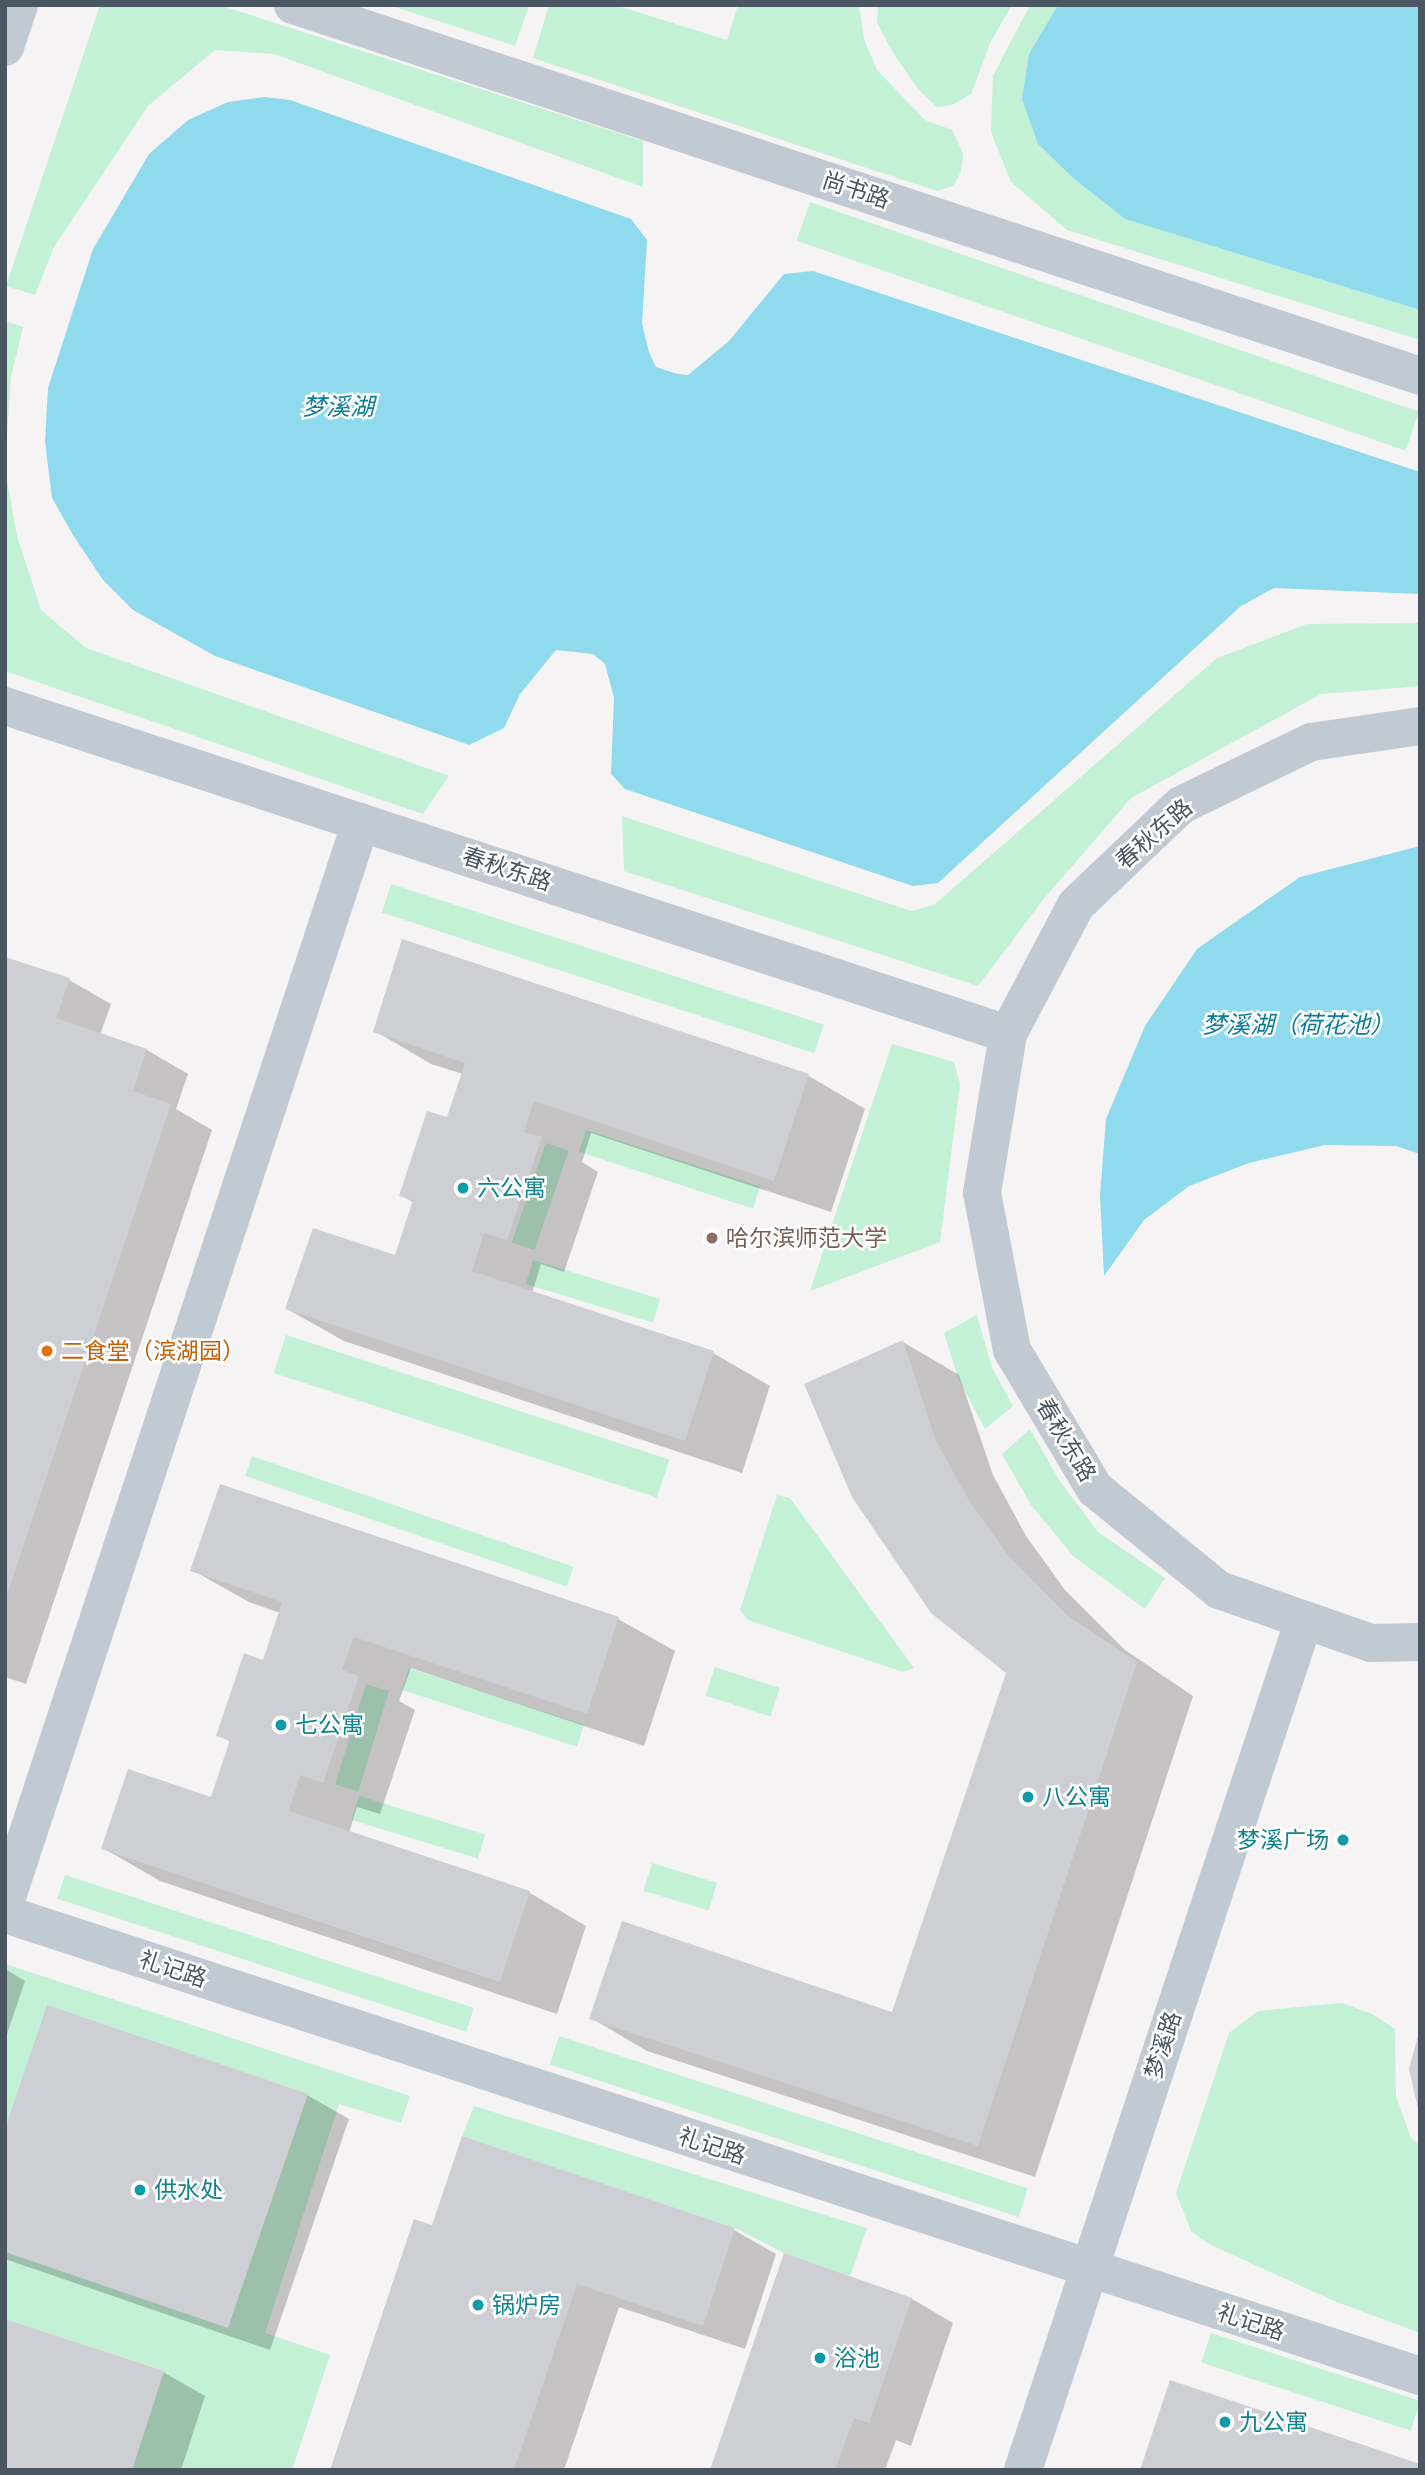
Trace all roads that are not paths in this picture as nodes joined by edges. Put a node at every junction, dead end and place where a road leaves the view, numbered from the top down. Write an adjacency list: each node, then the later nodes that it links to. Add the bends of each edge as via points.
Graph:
1 (19, 5): 3 (lane)
2 (293, 5): 4 (lane, 尚书路)
3 (5, 47)
4 (1420, 376)
5 (5, 706): 7 (lane, 春秋东路)
6 (1420, 726): 8 (lane, 春秋东路, via 1311,742 1181,805 1076,905)
7 (361, 822): 8 (lane, 春秋东路); 11 (lane)
8 (1008, 1034): 9 (lane, 春秋东路, via 982,1193 1012,1350 1095,1489 1219,1590)
9 (1304, 1620): 10 (lane, 春秋东路, via 1371,1643); 13 (lane, 梦溪路)
10 (1420, 1642)
11 (5, 1903)
12 (5, 1914): 13 (lane, 礼记路)
13 (1089, 2270): 14 (lane, 礼记路); 15 (lane, 梦溪路)
14 (1420, 2376)
15 (1023, 2470)

